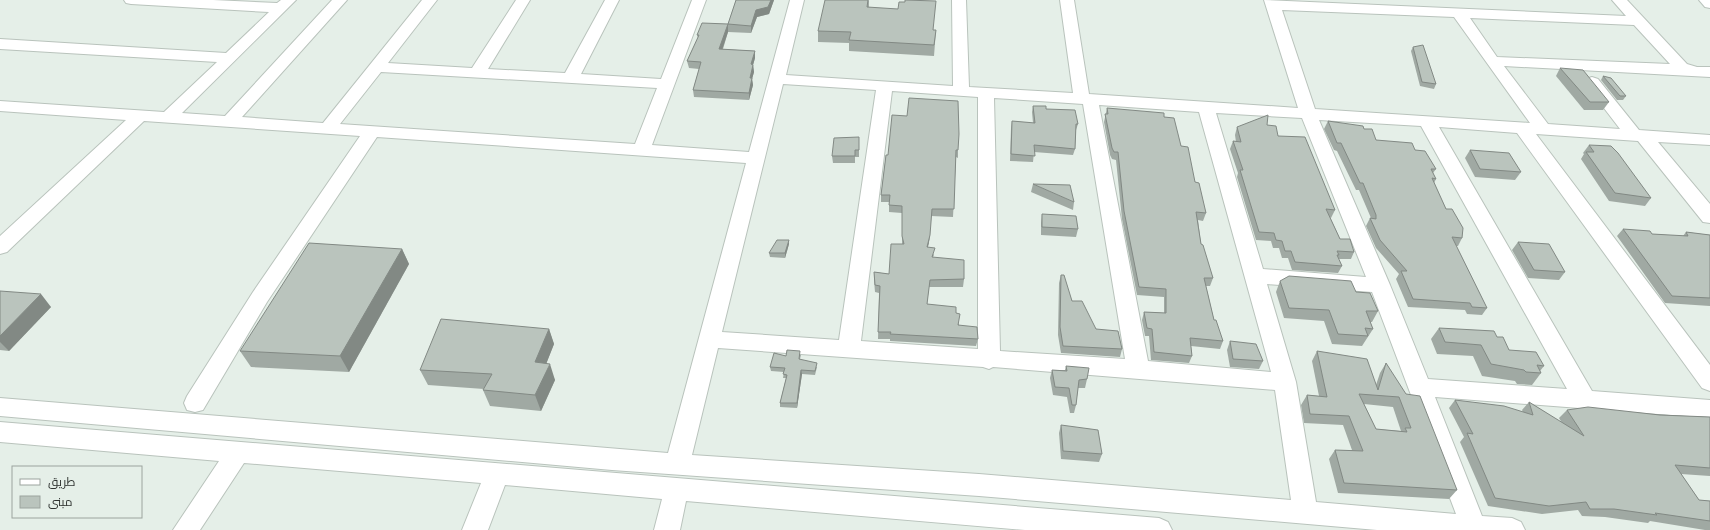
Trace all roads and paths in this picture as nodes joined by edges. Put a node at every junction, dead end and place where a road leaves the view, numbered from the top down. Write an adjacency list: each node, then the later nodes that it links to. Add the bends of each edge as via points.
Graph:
1 (131, 0): 13 (street)
2 (340, 0): 38 (street)
3 (430, 0): 21 (street)
4 (523, 0): 24 (street)
5 (612, 0): 25 (street)
6 (699, 0): 27 (street)
7 (797, 0): 26 (street)
8 (959, 0): 29 (street)
9 (1067, 0): 31 (street)
10 (1619, 0): 16 (street)
11 (1706, 0): 14 (street)
12 (1271, 2): 15 (street); 34 (street)
13 (285, 4): 18 (street)
14 (1710, 4)
15 (1458, 12): 16 (street); 19 (street)
16 (1639, 21): 22 (street, via 1681,67)
17 (0, 44): 18 (street)
18 (230, 58): 36 (street)
19 (1492, 60): 20 (street); 41 (street)
20 (1578, 65): 22 (street); 43 (street)
21 (377, 67): 24 (street); 40 (street)
22 (1688, 70): 23 (street)
23 (1710, 72)
24 (477, 73): 25 (street)
25 (570, 79): 27 (street)
26 (777, 79): 28 (street); 46 (street)
27 (668, 84): 45 (street)
28 (885, 86): 29 (street); 52 (street)
29 (961, 91): 30 (street)
30 (986, 92): 31 (street); 53 (street)
31 (1086, 99): 33 (street); 54 (street)
32 (0, 106): 35 (street)
33 (1206, 107): 34 (street); 49 (street)
34 (1308, 113): 37 (street); 50 (street)
35 (140, 116): 36 (street); 48 (street)
36 (168, 118): 38 (street)
37 (1427, 121): 39 (street); 58 (street)
38 (229, 122): 40 (street)
39 (1522, 127): 41 (street); 56 (street)
40 (328, 128): 42 (street)
41 (1543, 129): 43 (street)
42 (372, 131): 45 (street); 59 (street, via 260,297)
43 (1638, 135): 44 (street); 47 (street)
44 (1710, 140)
45 (642, 150): 46 (street)
46 (756, 158): 51 (street)
47 (1710, 217)
48 (0, 246)
49 (1255, 276): 50 (street); 55 (street)
50 (1380, 285): 57 (street)
51 (710, 339): 52 (street); 66 (street)
52 (849, 349): 53 (street)
53 (989, 360): 54 (street)
54 (1138, 369): 55 (street)
55 (1285, 382): 72 (street)
56 (1710, 382)
57 (1420, 387): 58 (street); 74 (street)
58 (1585, 400): 61 (street)
59 (195, 403)
60 (0, 407): 62 (street)
61 (1710, 409)
62 (164, 422): 64 (street); 66 (street)
63 (0, 432): 64 (street)
64 (146, 445): 65 (street)
65 (237, 453): 67 (street); 75 (street)
66 (677, 464): 68 (street)
67 (497, 475): 70 (street); 76 (street)
68 (905, 479): 69 (street); 71 (street, via 913,484 917,491 912,505)
69 (979, 485): 72 (street); 73 (street, via 967,494 966,501)
70 (676, 490): 71 (street); 77 (street)
71 (904, 509): 73 (street)
72 (1304, 512): 74 (street)
73 (972, 515): 78 (street)
74 (1474, 527): 79 (street)
75 (186, 530)
76 (475, 530)
77 (667, 530)
78 (1151, 530)
79 (1512, 530)

